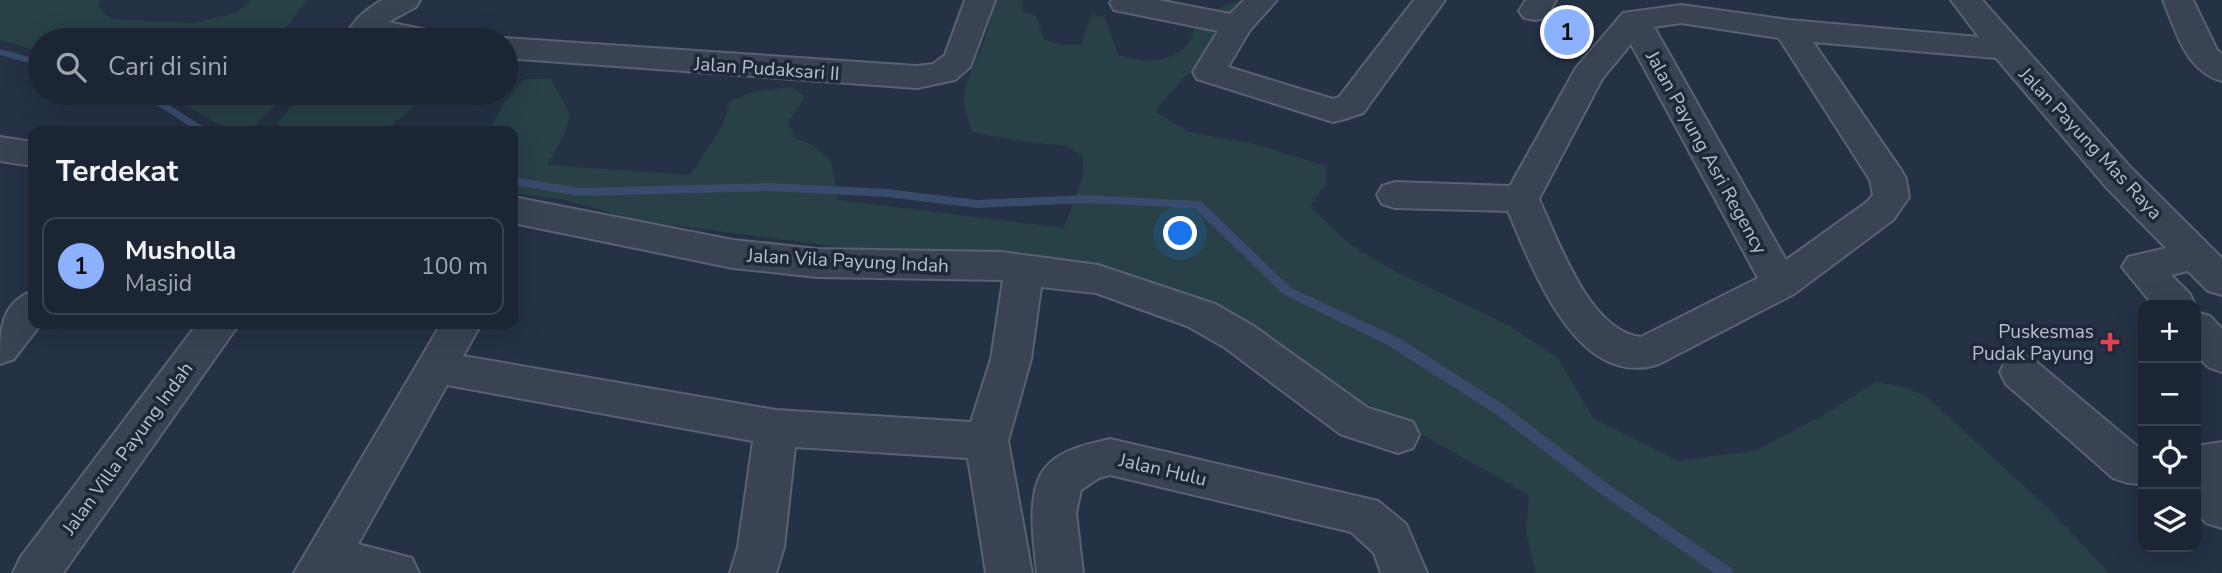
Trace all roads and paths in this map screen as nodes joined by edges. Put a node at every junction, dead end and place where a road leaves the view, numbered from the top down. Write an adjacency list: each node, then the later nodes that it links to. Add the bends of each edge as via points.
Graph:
1 (405, 0): 10 (street)
2 (980, 0): 12 (street, Jalan Pudaksari II, via 958,60 943,73 917,77)
3 (1262, 0): 9 (street)
4 (1430, 0): 9 (street, via 1351,105 1333,111 1209,72)
5 (1966, 0): 13 (street, Jalan Payung Mas Raya)
6 (2178, 0): 14 (street, via 2203,55)
7 (1125, 3): 9 (street)
8 (1634, 20): 11 (street, via 1681,14); 18 (street, via 1588,75); 22 (street, Jalan Payung Asri Regency)
9 (1237, 25)
10 (366, 28)
11 (1789, 30): 13 (street); 22 (street, via 1888,179 1891,197 1880,211)
12 (518, 49)
13 (2006, 49): 20 (street, Jalan Payung Mas Raya, via 2119,178)
14 (2222, 71)
15 (0, 149): 16 (street)
16 (28, 153)
17 (1395, 195): 18 (street)
18 (1521, 199): 22 (street, via 1574,307 1605,341 1621,350 1645,354)
19 (518, 218): 21 (street, Jalan Vila Payung Indah, via 733,254 817,263 1002,266)
20 (2214, 270): 23 (street, via 2141,267)
21 (1024, 271): 33 (street, Jalan Vila Payung Indah, via 1098,279 1201,314 1355,422); 34 (street, via 1011,359)
22 (1780, 284)
23 (2171, 300)
24 (28, 312): 28 (street)
25 (215, 329): 41 (street, Jalan Villa Payung Indah)
26 (458, 329): 30 (street)
27 (2201, 333): 29 (street)
28 (0, 348)
29 (2222, 356)
30 (435, 368): 32 (street); 40 (street)
31 (2020, 372): 37 (street, via 2128,466)
32 (776, 428): 34 (street); 43 (street, via 761,547)
33 (1398, 435)
34 (987, 441): 44 (street)
35 (2222, 460): 36 (street)
36 (2201, 463)
37 (2138, 466)
38 (2201, 487): 39 (street)
39 (2222, 509)
40 (321, 566): 42 (street)
41 (36, 573)
42 (396, 573)
43 (753, 573)
44 (1009, 573)
45 (1060, 573): 46 (street, Jalan Hulu, via 1054,513 1061,480 1088,462 1110,457 1362,515 1385,531)
46 (1404, 573)

